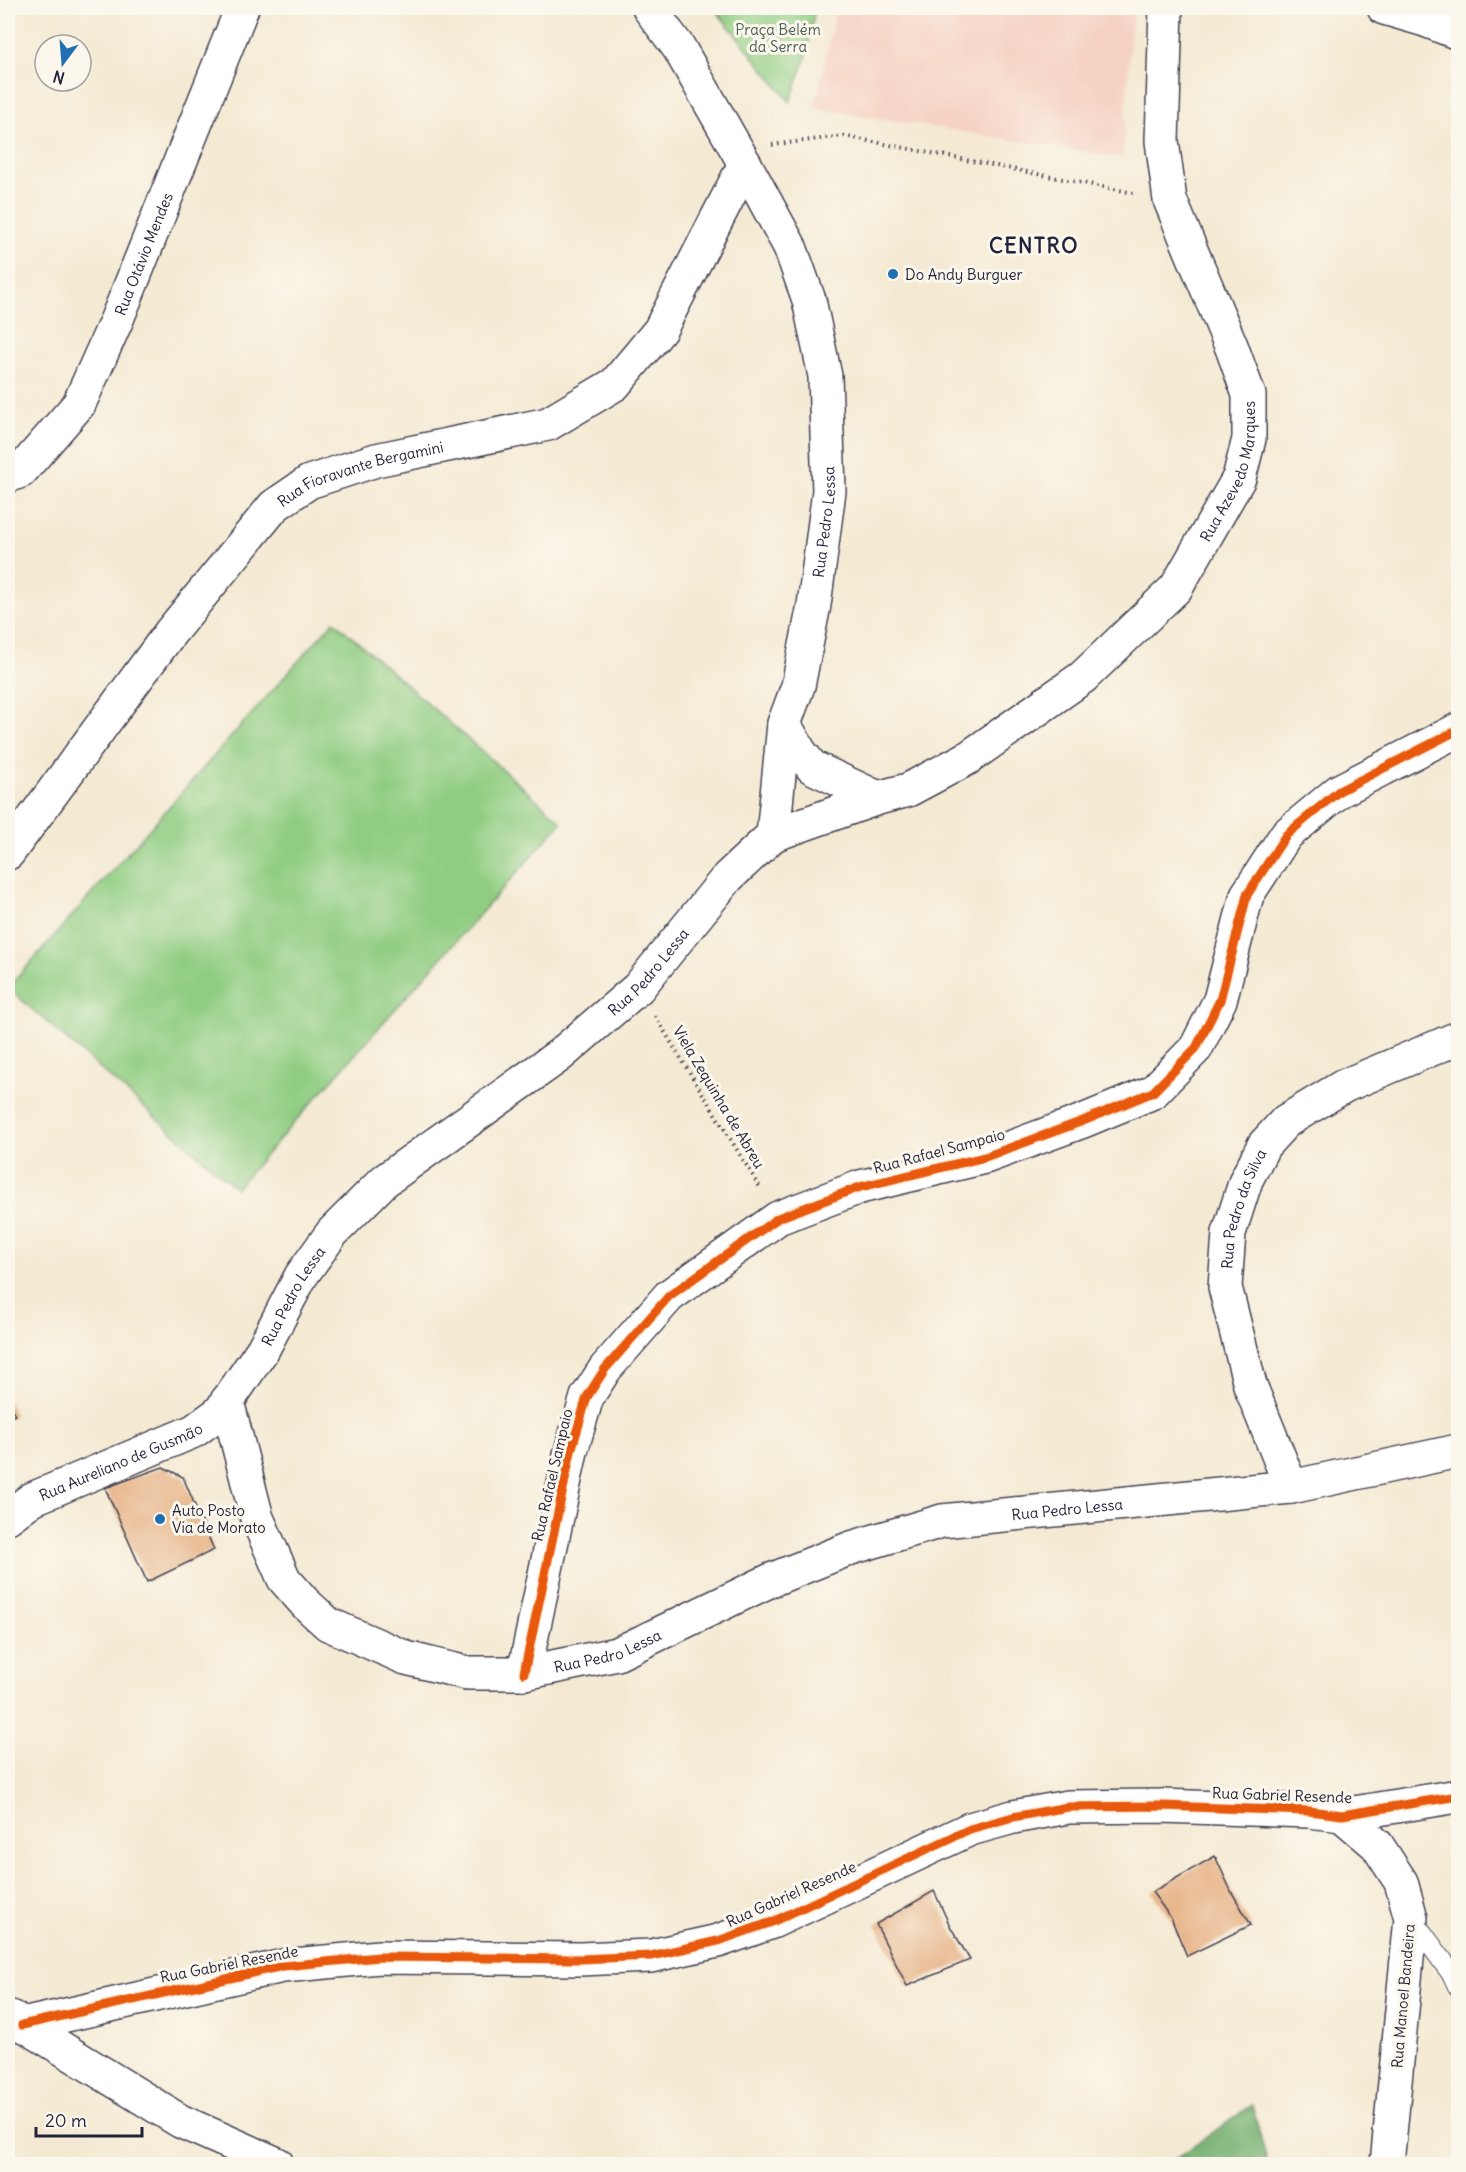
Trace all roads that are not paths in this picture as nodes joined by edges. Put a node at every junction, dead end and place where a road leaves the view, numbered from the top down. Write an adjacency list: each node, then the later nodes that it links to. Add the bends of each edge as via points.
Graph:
1 (242, 8): 7 (street, Rua Otávio Mendes, via 79,404 21,471)
2 (649, 8): 6 (street, Rua Pedro Lessa, via 679,48)
3 (1172, 8): 10 (street, Rua Azevedo Marques, via 1162,141 1170,200 1249,395 1249,439 1239,478 1176,588 1083,677 968,758 908,789)
4 (1384, 8): 5 (street)
5 (1458, 33)
6 (741, 156): 8 (street, Rua Pedro Lessa, via 790,248 809,300 825,376 828,491 814,605 798,686); 12 (street, Rua Fioravante Bergamini, via 660,330 615,384 548,424 376,460 309,482 274,506 170,633)
7 (8, 476)
8 (784, 724): 10 (street, via 812,767); 11 (street, Rua Pedro Lessa)
9 (1458, 730): 18 (street, Rua Rafael Sampaio, via 1339,791 1286,835 1247,895 1220,1000 1196,1048 1153,1092 985,1157 860,1187 778,1218 669,1296 605,1369 586,1397)
10 (878, 798): 11 (street, Rua Azevedo Marques)
11 (773, 835): 14 (street, Rua Pedro Lessa, via 728,877 638,988 560,1055 384,1181 333,1233 301,1276 263,1349)
12 (8, 854)
13 (1458, 1038): 16 (street, Rua Pedro da Silva, via 1344,1086 1286,1121 1264,1145 1246,1180 1229,1233 1225,1287 1250,1385)
14 (227, 1401): 17 (street, Rua Aureliano de Gusmão, via 220,1412 194,1431 32,1499); 18 (street, Rua Pedro Lessa, via 257,1518 284,1579 305,1603 328,1624 406,1658 467,1673)
15 (1458, 1450): 16 (street, Rua Pedro Lessa)
16 (1291, 1486): 18 (street, Rua Pedro Lessa, via 942,1521 851,1548 771,1580 617,1654)
17 (8, 1517)
18 (524, 1673)
19 (1458, 1796): 20 (street, Rua Gabriel Resende)
20 (1342, 1815): 21 (street, Rua Manoel Bandeira, via 1377,1845 1401,1882); 23 (street, Rua Gabriel Resende, via 1161,1806 1068,1808 1013,1816 970,1829 772,1922 718,1941 651,1956 379,1957 283,1966)
21 (1410, 1918): 22 (lane); 25 (street, Rua Manoel Bandeira)
22 (1458, 1986)
23 (15, 2019): 24 (street, via 180,2121)
24 (277, 2164)
25 (1387, 2164)

